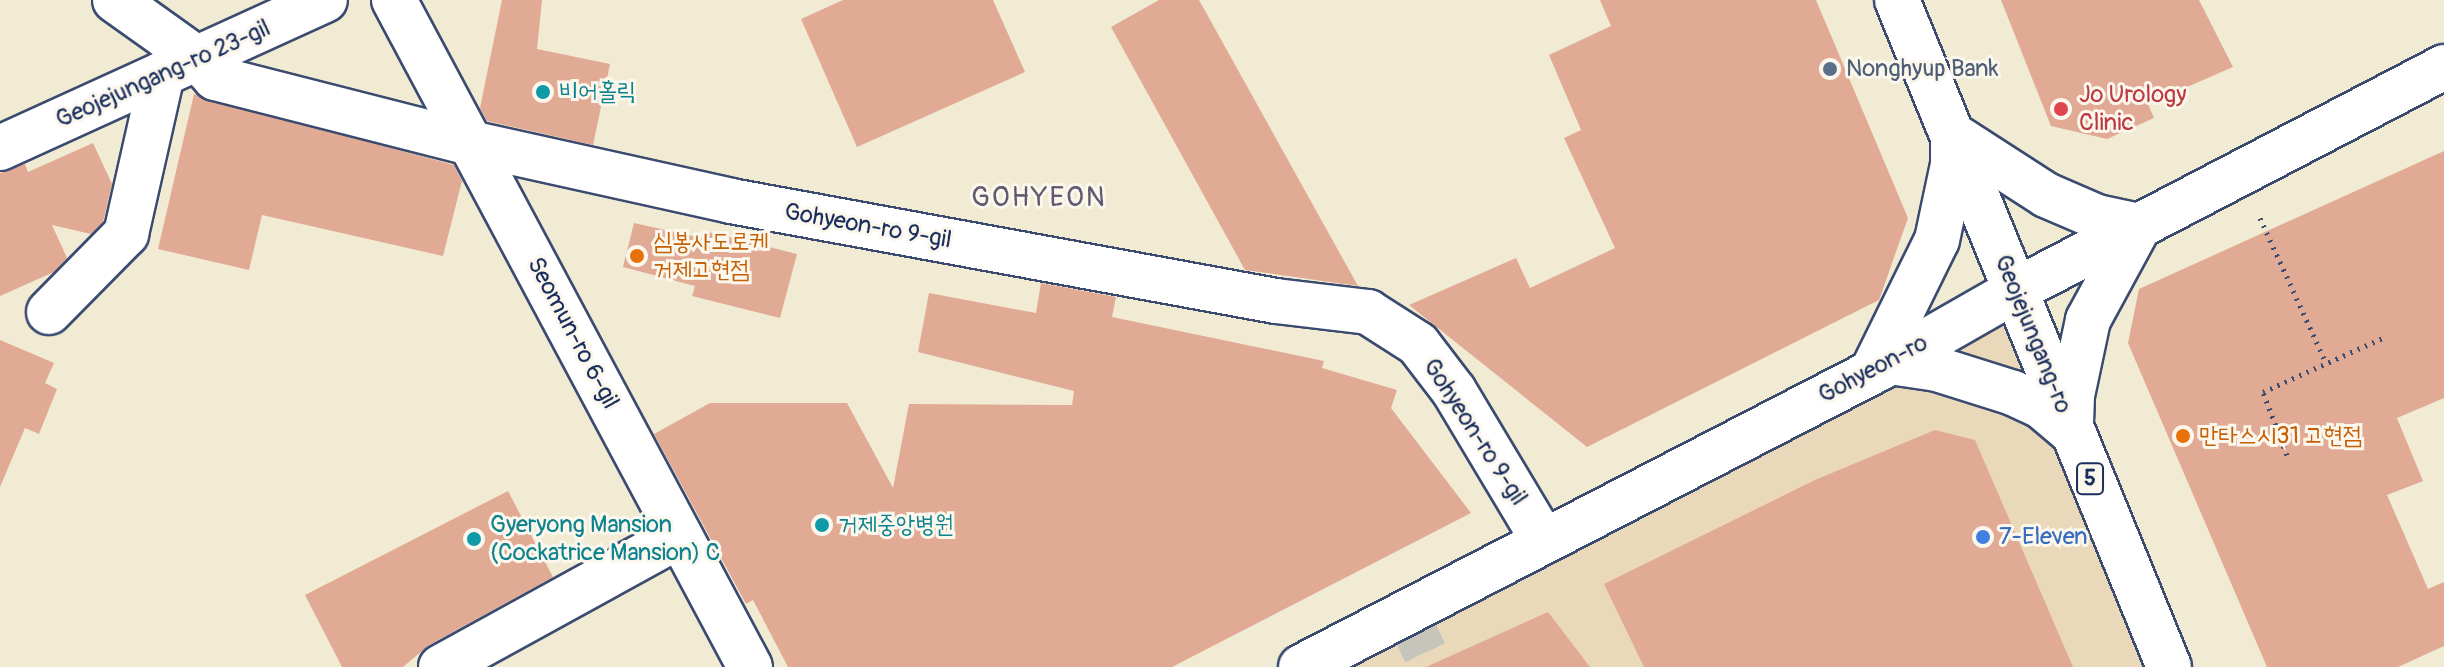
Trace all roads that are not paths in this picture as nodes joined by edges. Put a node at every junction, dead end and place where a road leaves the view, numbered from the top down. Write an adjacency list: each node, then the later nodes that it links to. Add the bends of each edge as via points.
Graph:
1 (115, 0): 5 (street, Gohyeon-ro 9-gil)
2 (325, 0): 5 (street, Geojejungang-ro 23-gil)
3 (394, 0): 8 (street, Seomun-ro 6-gil)
4 (1897, 0): 7 (street, Geojejungang-ro / 5)
5 (181, 67): 8 (street, Gohyeon-ro 9-gil); 9 (street, Geojejungang-ro 23-gil); 12 (street, via 126,234)
6 (2444, 67): 10 (street, Gohyeon-ro)
7 (1953, 135): 10 (street, via 2046,195 2097,217); 11 (street, Geojejungang-ro / 5); 13 (street, via 1953,165 1937,240)
8 (470, 143): 15 (street, Seomun-ro 6-gil); 16 (street, Gohyeon-ro 9-gil, via 731,201 1276,301 1368,312 1418,344 1454,391)
9 (0, 148)
10 (2139, 226): 11 (street, Gohyeon-ro); 14 (street, via 2088,320 2072,395)
11 (2016, 290): 13 (street, Gohyeon-ro); 14 (street, Geojejungang-ro / 5)
12 (49, 312)
13 (1881, 367): 14 (street, via 1989,383 2041,406); 16 (street, Gohyeon-ro)
14 (2071, 431): 20 (street, Geojejungang-ro / 5)
15 (679, 536): 17 (street); 18 (street, Seomun-ro 6-gil)
16 (1542, 538): 19 (street, Gohyeon-ro)
17 (441, 667)
18 (750, 667)
19 (1301, 667)
20 (2169, 667)

